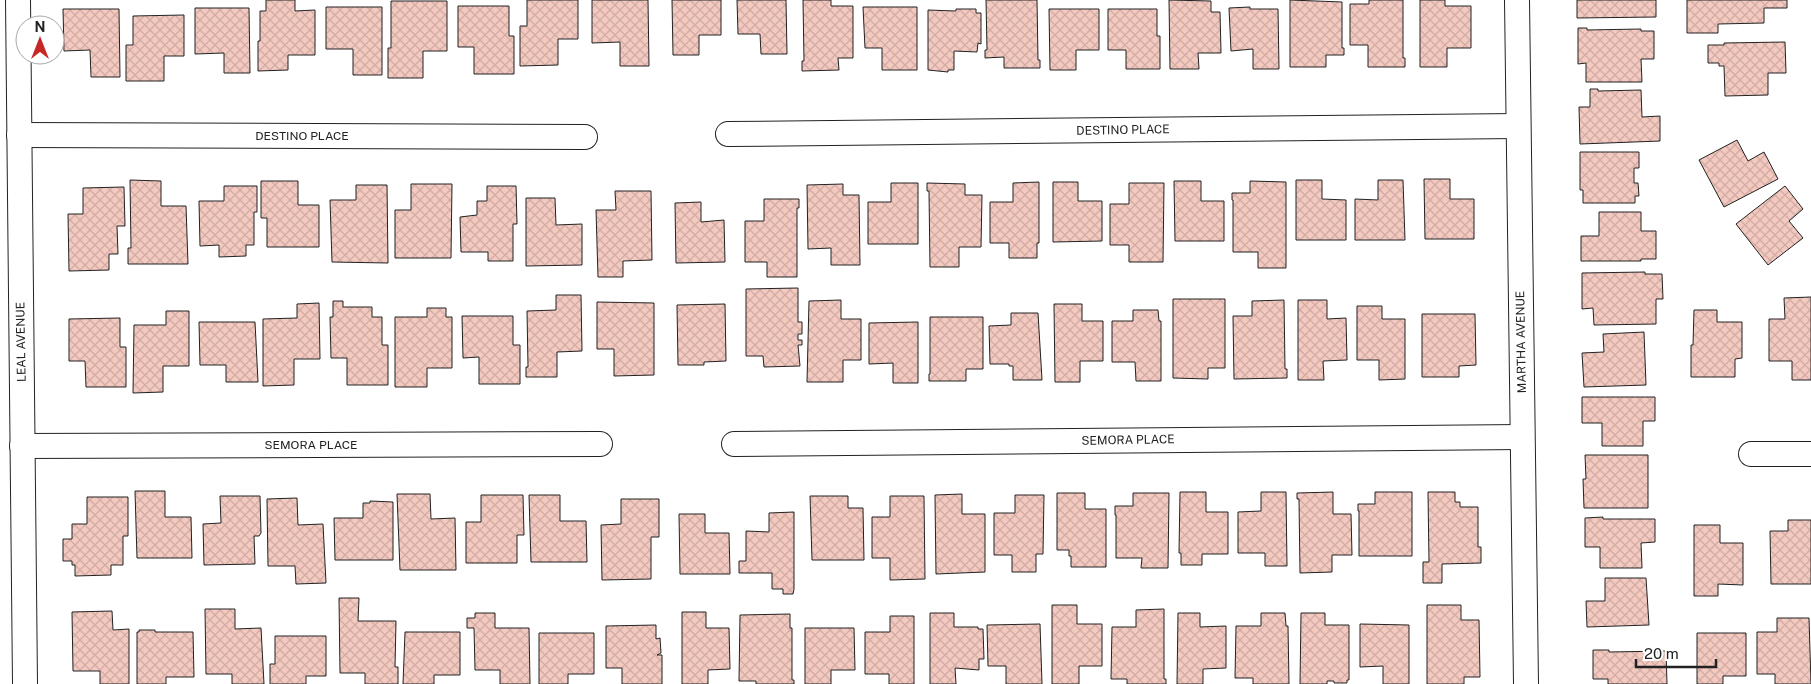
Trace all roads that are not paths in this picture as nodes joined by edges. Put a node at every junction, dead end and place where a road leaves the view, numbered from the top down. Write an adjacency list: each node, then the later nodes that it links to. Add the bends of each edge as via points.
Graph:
1 (18, 0): 5 (street, LEAL AVENUE)
2 (1517, 0): 3 (street, MARTHA AVENUE)
3 (1518, 126): 4 (street, DESTINO PLACE); 7 (street, MARTHA AVENUE)
4 (728, 134)
5 (19, 135): 6 (street, DESTINO PLACE); 10 (street, LEAL AVENUE)
6 (585, 136)
7 (1522, 437): 9 (street, SEMORA PLACE); 14 (street, MARTHA AVENUE)
8 (600, 444): 10 (street, SEMORA PLACE)
9 (734, 444)
10 (22, 446): 13 (street, LEAL AVENUE)
11 (1751, 454): 12 (street)
12 (1811, 454)
13 (25, 684)
14 (1526, 684)

